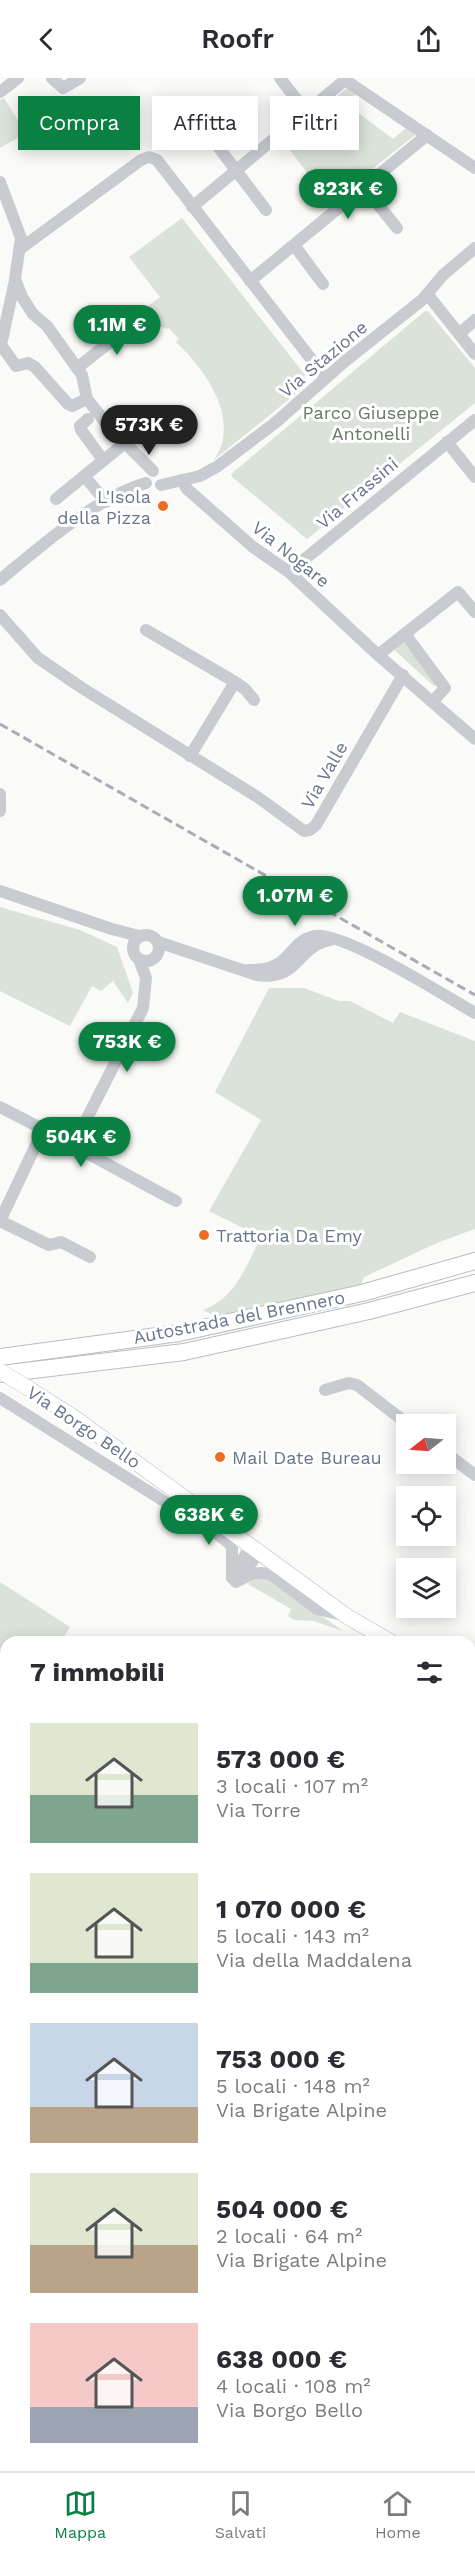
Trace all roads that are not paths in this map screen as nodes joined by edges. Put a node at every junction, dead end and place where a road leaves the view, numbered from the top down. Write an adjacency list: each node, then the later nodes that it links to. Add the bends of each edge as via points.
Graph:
1 (18, 78): 5 (street)
2 (52, 78): 3 (street, via 63,88)
3 (80, 78)
4 (280, 78): 6 (street)
5 (0, 92)
6 (294, 96)
7 (326, 96): 8 (street, via 345,80)
8 (427, 135): 11 (street); 14 (street)
9 (270, 142): 12 (street)
10 (221, 150): 12 (street)
11 (475, 168)
12 (236, 170): 15 (street); 16 (street)
13 (0, 182): 20 (street, via 21,238)
14 (364, 187): 17 (street); 18 (street)
15 (192, 207): 20 (street, via 157,160 149,157); 22 (street)
16 (266, 210)
17 (397, 228)
18 (294, 245): 22 (street); 23 (street)
19 (475, 248): 24 (street, Via Stazione, via 443,275)
20 (20, 249): 21 (street)
21 (15, 279): 28 (street); 30 (street, via 33,314 47,326)
22 (250, 281): 31 (street)
23 (323, 284)
24 (428, 295): 27 (street); 31 (street, Via Stazione)
25 (138, 320): 30 (street)
26 (475, 320): 27 (street)
27 (459, 334): 29 (street)
28 (0, 344): 32 (street, via 16,366 35,366 68,404)
29 (475, 354)
30 (77, 369): 32 (street)
31 (326, 377): 41 (street, Via Stazione, via 275,423 218,466)
32 (87, 399): 35 (street)
33 (88, 419): 37 (street, via 81,430)
34 (475, 420): 36 (street, Via Frassini)
35 (126, 442): 37 (street); 40 (street)
36 (447, 442): 39 (street); 44 (street, Via Frassini)
37 (103, 460): 38 (street)
38 (85, 477): 42 (street); 43 (street)
39 (475, 477)
40 (151, 479): 41 (street, Via Stazione); 43 (street, Via Stazione)
41 (183, 480): 44 (street, Via Nogare, via 193,494 253,547)
42 (56, 499)
43 (106, 502): 45 (street, Via Stazione, via 64,528)
44 (289, 572): 50 (street, Via Nogare)
45 (0, 580)
46 (475, 612): 49 (street, via 458,592)
47 (0, 615): 56 (street, Via Valle, via 38,658)
48 (146, 630): 52 (street)
49 (405, 634): 50 (street); 54 (street, via 445,688)
50 (378, 655): 51 (street, Via Nogare)
51 (402, 675): 54 (street, Via Nogare); 56 (street, Via Valle, via 310,830 301,830 277,810)
52 (236, 682): 53 (street); 56 (street)
53 (254, 700)
54 (434, 701): 55 (street, Via Nogare)
55 (475, 739)
56 (190, 756)
57 (0, 794): 58 (street)
58 (0, 811)
59 (0, 891): 60 (street)
60 (116, 930): 61 (street); 62 (street)
61 (140, 936): 62 (street); 63 (street, via 153,936)
62 (133, 947): 64 (street)
63 (156, 952): 64 (street); 65 (street); 66 (street, via 181,952 263,976 281,975 293,968 310,947 320,942 346,942)
64 (139, 959): 65 (street)
65 (146, 974): 69 (street, via 143,1008 85,1123 80,1132)
66 (475, 1013)
67 (0, 1107): 68 (street)
68 (43, 1130): 69 (street); 71 (street)
69 (62, 1138): 70 (street)
70 (177, 1201)
71 (0, 1221): 72 (street, via 49,1245 62,1242)
72 (90, 1257)
73 (475, 1261): 75 (highway, Autostrada del Brennero, via 362,1293 179,1333)
74 (475, 1283): 76 (highway, Autostrada del Brennero, via 184,1352)
75 (0, 1357)
76 (0, 1372): 82 (main road, Via Borgo Bello, bridge, via 75,1418)
77 (325, 1390): 79 (street, via 350,1383 357,1385)
78 (0, 1398): 82 (street, Via Borgo Bello, via 175,1509 184,1512)
79 (396, 1415)
80 (456, 1461): 81 (street)
81 (475, 1475)
82 (200, 1508): 83 (main road, Via Borgo Bello); 84 (street, Via Borgo Bello, via 213,1531 232,1548)
83 (255, 1550): 84 (street); 85 (main road, Via Borgo Bello)
84 (234, 1580): 85 (street, Via Borgo Bello, via 263,1572 317,1609)
85 (348, 1617): 86 (main road, Via Borgo Bello)
86 (381, 1636)

